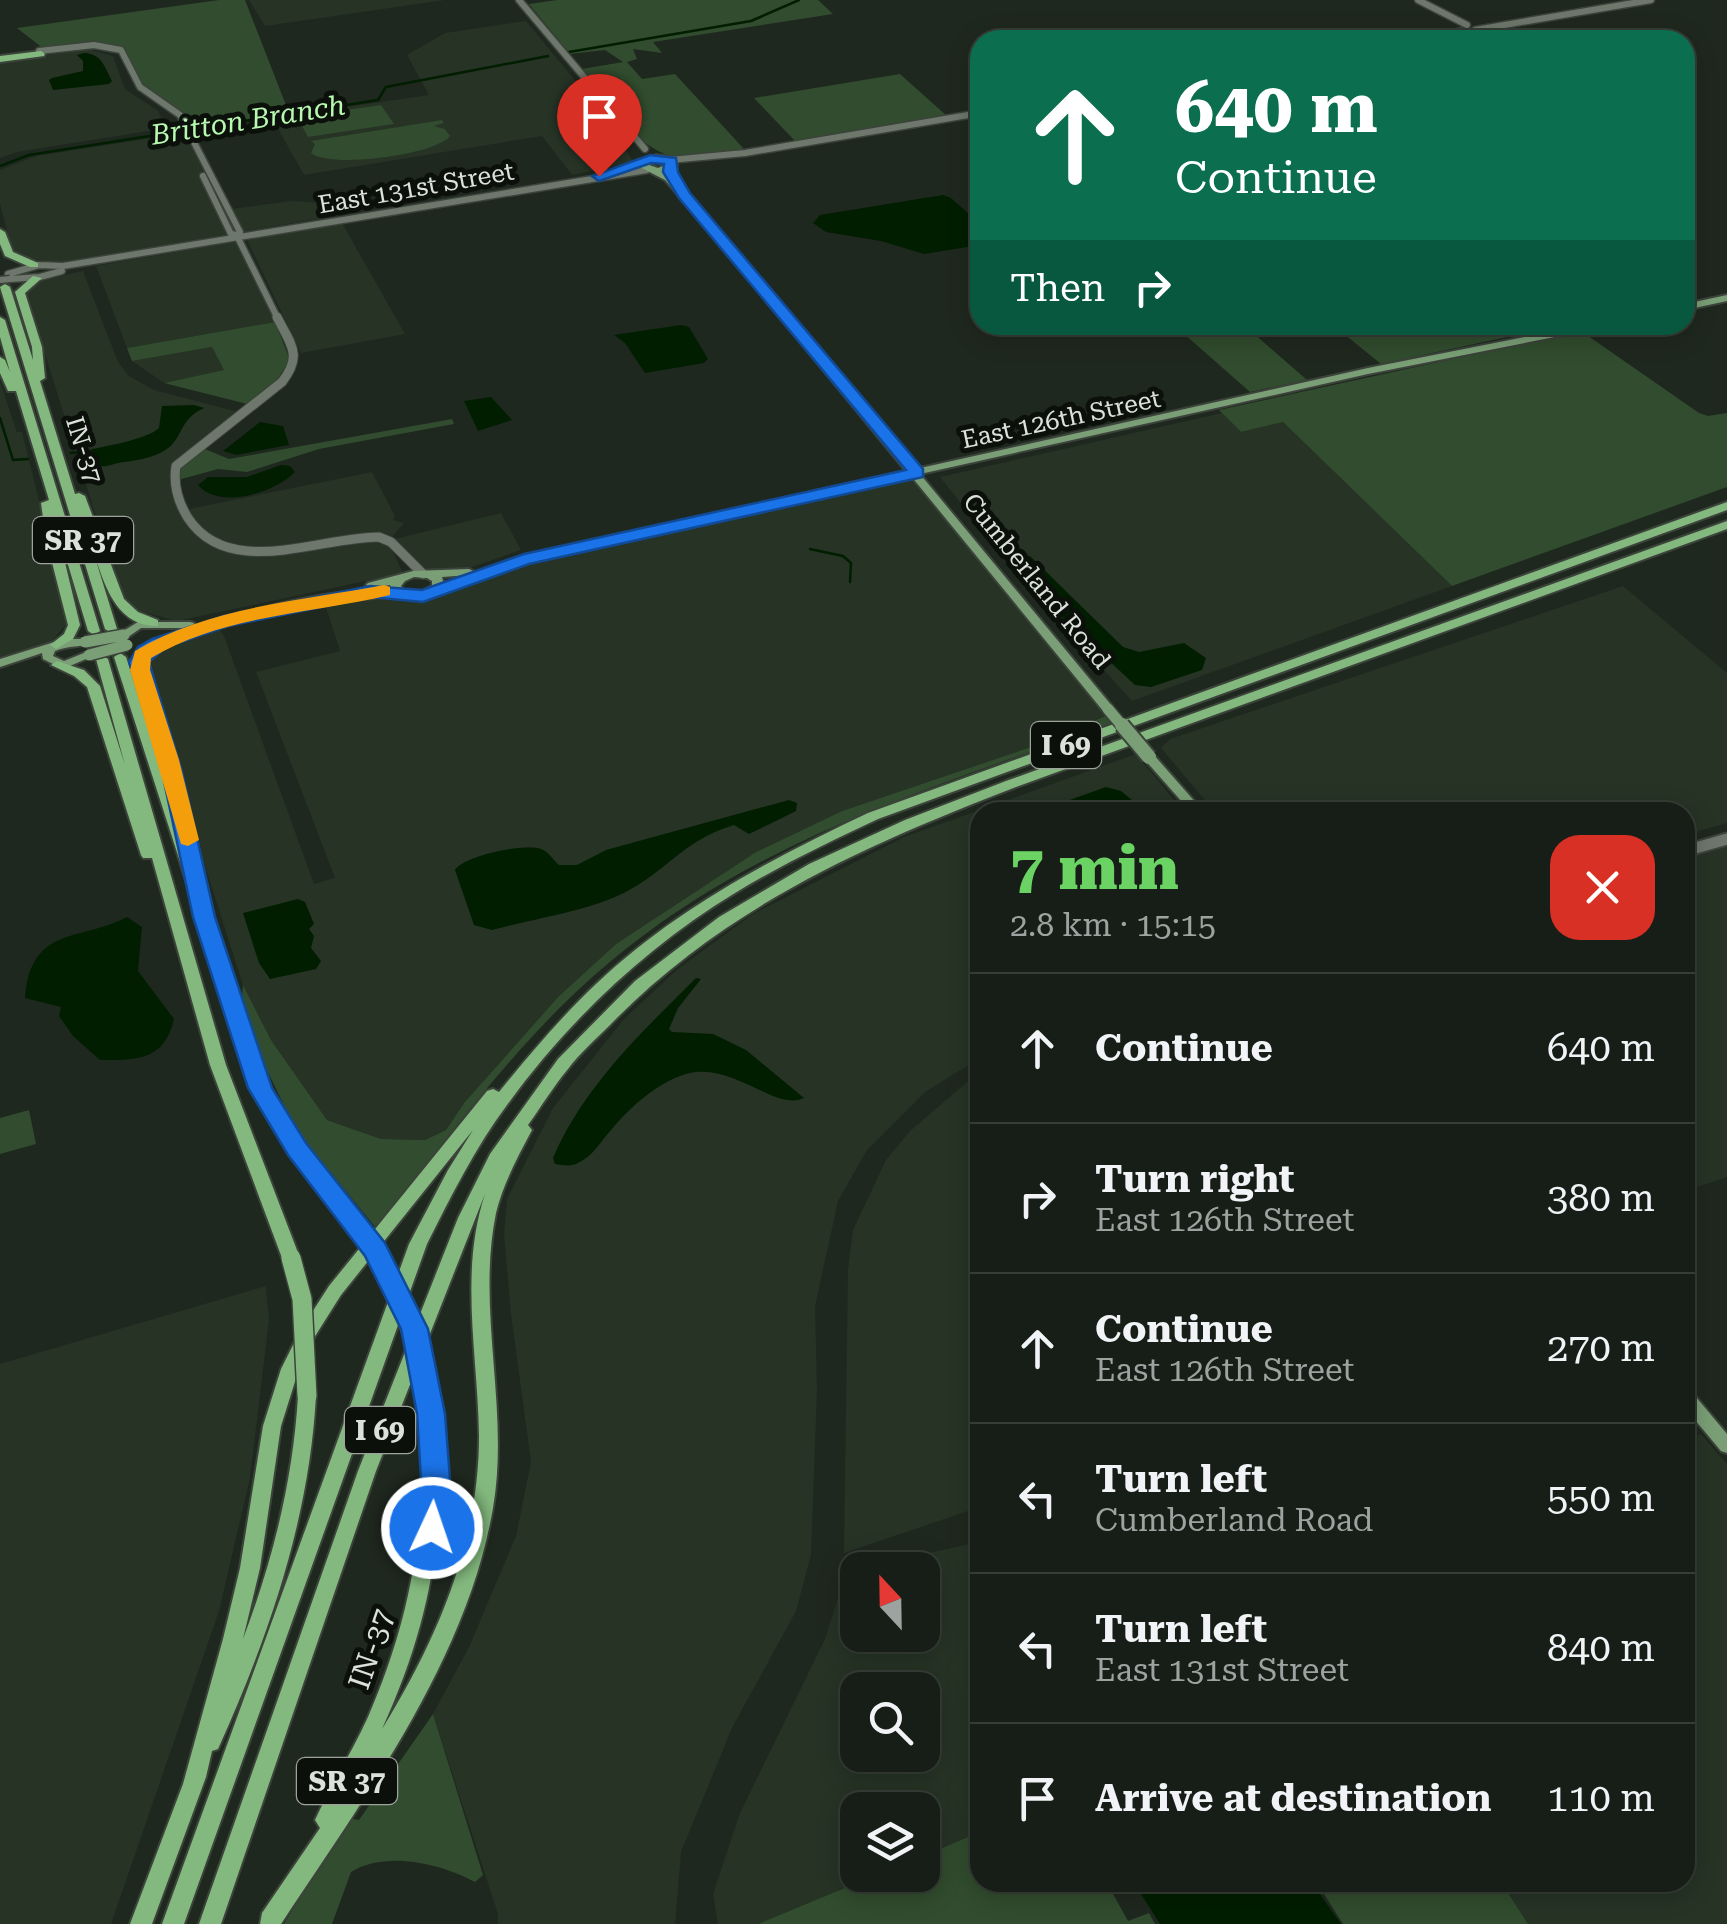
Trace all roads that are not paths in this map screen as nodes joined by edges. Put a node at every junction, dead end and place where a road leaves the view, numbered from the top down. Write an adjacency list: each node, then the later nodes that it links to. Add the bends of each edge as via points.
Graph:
1 (518, 0): 9 (street, Cumberland Road)
2 (1418, 0): 4 (street)
3 (1651, 0): 4 (street)
4 (1466, 28): 5 (street)
5 (1459, 30)
6 (40, 53): 7 (highway); 13 (street, via 106,47 117,54 132,88 184,130 231,234)
7 (0, 58)
8 (970, 115): 10 (street)
9 (647, 162): 10 (main road); 10 (main road, Cumberland Road); 11 (main road, Cumberland Road); 13 (street, East 131st Street, via 599,176)
10 (669, 163): 11 (main road, Cumberland Road)
11 (684, 195): 25 (main road, Cumberland Road)
12 (0, 232): 14 (highway, via 9,254)
13 (238, 236): 14 (street, East 131st Street); 28 (street, via 295,361 282,382 176,466 174,486 189,523 214,542 253,551 370,536)
14 (38, 271): 15 (street); 15 (street); 21 (highway, via 20,292 37,347)
15 (5, 279): 21 (highway, IN-37 / SR 37)
16 (1727, 295): 17 (main road)
17 (1695, 302)
18 (0, 320): 22 (highway, IN-37 / SR 37)
19 (1539, 335): 25 (main road, East 126th Street)
20 (0, 360): 22 (highway)
21 (41, 402): 23 (highway, IN-37 / SR 37)
22 (32, 427): 24 (highway, IN-37 / SR 37)
23 (55, 450): 33 (highway, via 118,600); 34 (highway, IN-37 / SR 37)
24 (43, 464): 36 (highway, via 52,539 74,625); 37 (highway, IN-37 / SR 37)
25 (915, 470): 29 (main road, East 126th Street, via 520,554 462,574); 31 (main road, East 126th Street, via 524,560); 40 (main road, Cumberland Road, bridge)
26 (1727, 506): 46 (highway, I 69, via 838,831 679,922 587,998)
27 (1727, 525): 45 (highway, I 69, via 890,830 754,899)
28 (397, 548): 29 (street); 30 (street, via 406,568)
29 (427, 574): 30 (main road, East 126th Street); 31 (main road, via 439,583)
30 (402, 578): 32 (main road, via 395,586); 33 (main road, via 192,625)
31 (432, 592): 32 (main road, East 126th Street)
32 (401, 595): 35 (main road, via 366,592 224,622)
33 (157, 624): 34 (main road, via 138,626); 35 (main road, via 167,634)
34 (120, 642): 35 (main road); 37 (main road, bridge); 43 (highway, IN-37 / SR 37)
35 (157, 644): 43 (highway, via 139,666 172,772)
36 (55, 645): 37 (main road); 38 (main road, via 47,655); 39 (main road)
37 (92, 647): 38 (main road, via 72,664); 44 (highway, IN-37 / SR 37)
38 (56, 664): 39 (main road); 44 (highway, via 93,686)
39 (0, 666)
40 (1189, 802)
41 (1727, 839): 42 (street)
42 (1695, 848)
43 (204, 917): 50 (highway, IN-37 / SR 37, bridge, via 271,1110 358,1226 410,1315 425,1370 436,1479 420,1598 397,1673 367,1744)
44 (185, 951): 49 (highway, IN-37 / SR 37, bridge, via 234,1111 292,1258 302,1298 307,1396 299,1476 278,1560)
45 (639, 984): 50 (highway, via 540,1099 489,1208 480,1290 489,1467 466,1586 357,1788); 53 (highway, I 69, via 554,1074 494,1160 466,1214 383,1422)
46 (526, 1066): 49 (highway, via 478,1112 324,1304 294,1362 272,1428 245,1590); 52 (highway, I 69, via 470,1144 418,1244)
47 (1695, 1408): 48 (main road)
48 (1727, 1446)
49 (194, 1783): 51 (highway, IN-37 / SR 37)
50 (269, 1922)
51 (141, 1924)
52 (172, 1924)
53 (210, 1924)

